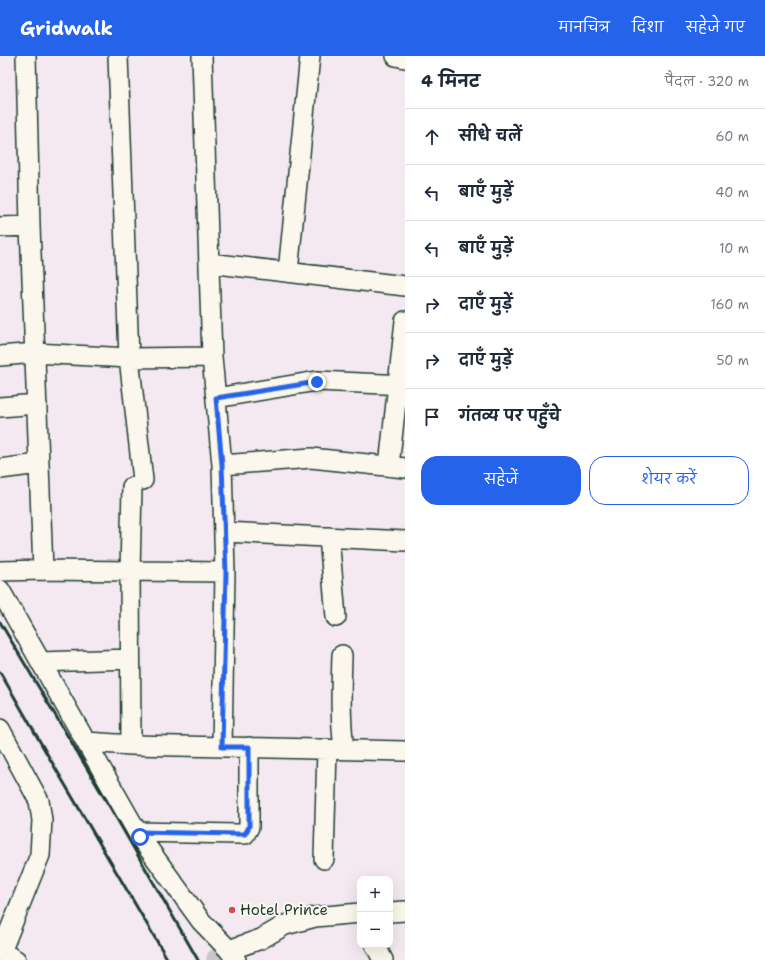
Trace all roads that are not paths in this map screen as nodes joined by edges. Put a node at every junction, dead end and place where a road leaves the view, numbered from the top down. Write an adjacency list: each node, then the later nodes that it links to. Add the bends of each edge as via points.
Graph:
1 (26, 56): 7 (street)
2 (118, 56): 16 (street)
3 (202, 56): 9 (street)
4 (310, 56): 10 (street)
5 (396, 56): 6 (street)
6 (405, 58)
7 (30, 226): 8 (street); 13 (street)
8 (0, 227)
9 (209, 263): 10 (street); 15 (street)
10 (288, 272): 11 (street)
11 (405, 286)
12 (405, 321): 17 (street)
13 (35, 353): 14 (street); 16 (street); 19 (street)
14 (0, 356)
15 (212, 357): 16 (street); 18 (street)
16 (129, 358): 30 (street, via 137,483)
17 (402, 385): 18 (street, via 317,382); 23 (street)
18 (216, 398): 22 (street)
19 (37, 404): 20 (street); 21 (street)
20 (0, 407)
21 (39, 464): 24 (street); 28 (street)
22 (222, 465): 23 (street, via 311,458); 25 (street)
23 (397, 467)
24 (0, 469)
25 (224, 532): 26 (street); 31 (street)
26 (330, 537): 27 (street); 33 (street)
27 (405, 541)
28 (43, 570): 29 (street); 30 (street)
29 (0, 571)
30 (130, 571): 31 (street); 35 (street)
31 (226, 572): 40 (street)
32 (0, 590): 36 (street)
33 (336, 617)
34 (342, 655): 42 (street, via 342,728)
35 (130, 659): 36 (street); 39 (street)
36 (40, 662): 38 (street)
37 (0, 729): 50 (street, via 38,801 42,820 40,855)
38 (86, 742): 39 (street); 44 (street)
39 (131, 745): 40 (street)
40 (222, 747): 41 (street)
41 (249, 747): 42 (street); 44 (street, via 249,827 245,834)
42 (335, 749): 43 (street); 45 (street)
43 (405, 751)
44 (138, 832): 51 (street, via 201,921)
45 (324, 859)
46 (405, 911): 47 (street)
47 (393, 912)
48 (357, 915): 51 (street, via 315,917 285,925)
49 (377, 948): 52 (street)
50 (6, 954)
51 (233, 955)
52 (383, 960)

